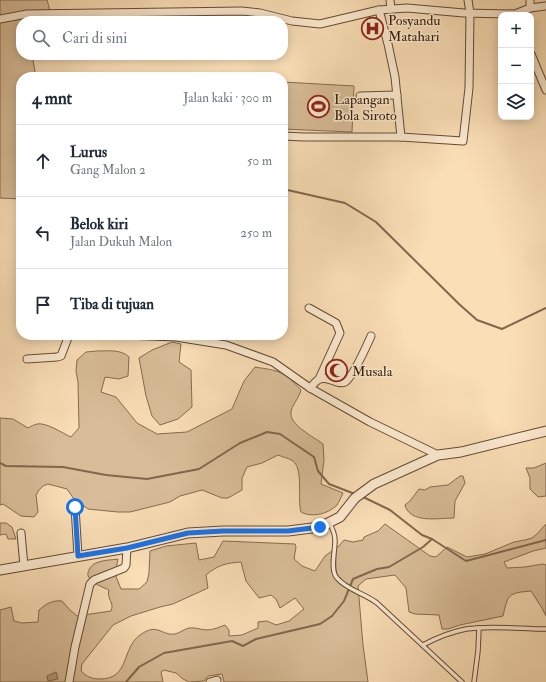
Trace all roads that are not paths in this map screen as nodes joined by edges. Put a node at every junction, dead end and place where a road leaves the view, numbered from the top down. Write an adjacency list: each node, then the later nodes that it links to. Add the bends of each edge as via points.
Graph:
1 (390, 0): 6 (street)
2 (468, 0): 9 (street)
3 (530, 0): 5 (street)
4 (546, 6): 5 (street)
5 (530, 8): 8 (street)
6 (391, 9): 7 (street); 9 (street)
7 (379, 10): 15 (street, via 320,24); 18 (street)
8 (521, 12)
9 (470, 13): 10 (street); 21 (street, via 469,88 464,140)
10 (498, 14)
11 (16, 16): 14 (street)
12 (16, 16): 13 (street, via 242,11)
13 (272, 16)
14 (0, 19)
15 (288, 20)
16 (534, 61): 17 (street)
17 (546, 90)
18 (397, 95): 19 (street); 21 (street)
19 (360, 96)
20 (288, 136): 21 (street)
21 (401, 137)
22 (309, 308): 27 (street, via 336,323 340,333)
23 (372, 336): 27 (street, via 347,381 341,383)
24 (67, 340): 26 (street, via 61,356)
25 (200, 340): 28 (street, via 226,345 273,362)
26 (27, 359)
27 (320, 379): 28 (street)
28 (310, 388): 30 (street, via 370,422)
29 (546, 431): 30 (street, via 461,452)
30 (438, 455): 32 (street, via 374,484 358,496 340,517)
31 (75, 507): 35 (street)
32 (329, 522): 34 (street, via 320,527 288,531 188,533); 40 (lane, via 335,540 334,575 345,586 376,603)
33 (21, 533): 36 (street)
34 (127, 548): 35 (street); 41 (street, via 124,568 90,584)
35 (78, 556): 36 (street)
36 (24, 566): 37 (street)
37 (0, 570)
38 (478, 628): 39 (lane); 40 (lane, via 466,629); 43 (lane)
39 (546, 629)
40 (422, 645): 42 (lane)
41 (69, 682)
42 (462, 682)
43 (474, 682)

